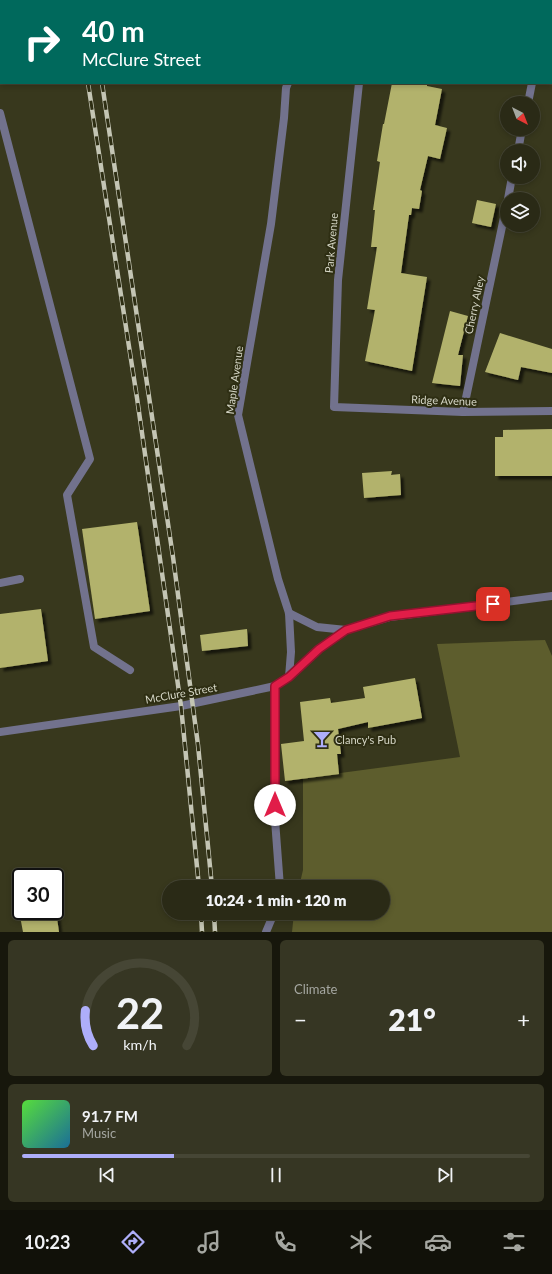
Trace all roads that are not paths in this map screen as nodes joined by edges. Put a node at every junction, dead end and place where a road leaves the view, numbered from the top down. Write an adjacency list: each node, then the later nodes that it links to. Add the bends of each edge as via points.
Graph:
1 (288, 84): 13 (street, Maple Avenue, via 271,224 238,415 276,572)
2 (359, 84): 7 (street, Park Avenue, via 338,280)
3 (532, 84): 4 (street)
4 (529, 96)
5 (0, 113): 15 (street, via 90,459 66,495 94,646)
6 (501, 232): 9 (street, Cherry Alley)
7 (334, 407): 9 (street, Ridge Avenue)
8 (552, 411): 9 (street, Ridge Avenue)
9 (463, 412)
10 (20, 579): 11 (street)
11 (0, 582)
12 (552, 596): 14 (street, McClure Street, via 390,616)
13 (289, 613): 14 (street, McClure Street, via 317,628); 16 (street, Maple Avenue)
14 (346, 630): 16 (street, McClure Street, via 319,649)
15 (130, 670)
16 (289, 677): 17 (street, McClure Street)
17 (275, 686): 18 (street, McClure Street, via 181,706); 19 (street, via 275,820)
18 (0, 732)
19 (279, 880)
20 (271, 920): 21 (street)
21 (266, 932)

